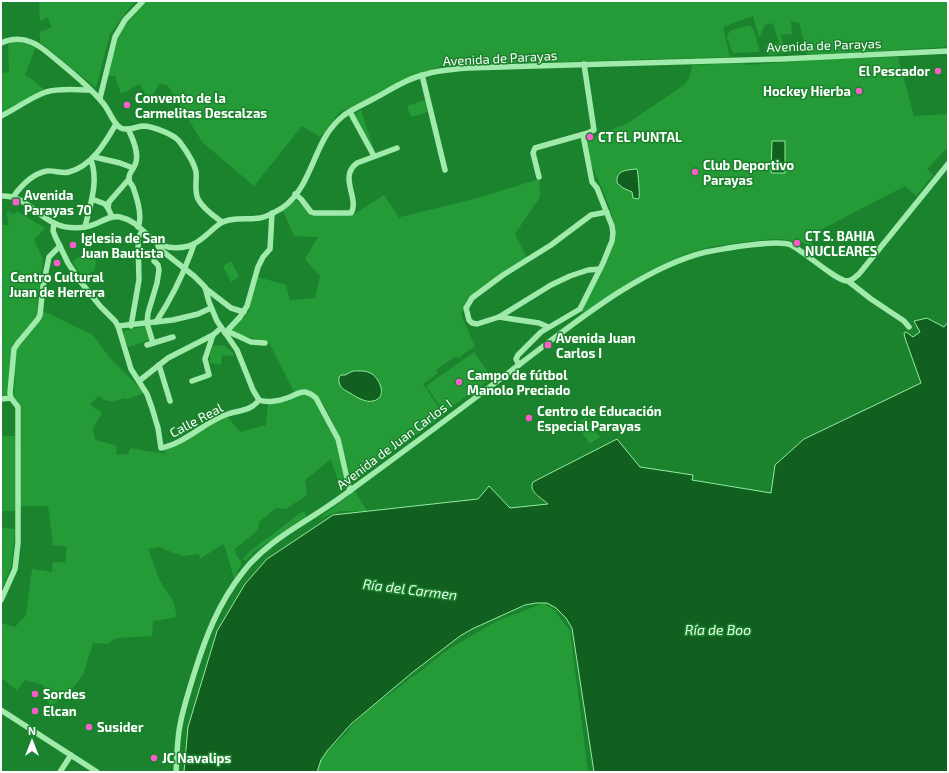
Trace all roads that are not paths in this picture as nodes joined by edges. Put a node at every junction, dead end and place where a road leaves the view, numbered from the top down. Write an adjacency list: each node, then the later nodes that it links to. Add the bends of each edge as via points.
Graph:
1 (143, 1): 7 (street, via 125,20 115,37)
2 (1, 43): 6 (street, via 23,39 37,44)
3 (948, 51): 4 (street, Avenida de Parayas)
4 (584, 64): 5 (street, Avenida de Parayas, via 468,68); 12 (street, via 594,127 593,132)
5 (422, 75): 8 (street, Avenida de Parayas); 18 (street)
6 (90, 90): 7 (street); 9 (street, via 45,92)
7 (100, 98): 10 (street)
8 (350, 112): 14 (street); 22 (street, Avenida de Parayas, via 338,121 327,135 305,181)
9 (1, 116)
10 (116, 124): 11 (street); 15 (street)
11 (128, 129): 17 (street, via 136,153); 29 (street, via 147,127 176,138 194,168 198,200)
12 (584, 135): 19 (street, via 535,148 533,154); 26 (street, via 592,182)
13 (397, 148): 14 (street)
14 (374, 156): 22 (street, via 357,163 350,172 354,208 351,213 311,212)
15 (92, 158): 17 (street); 23 (street, via 65,173 48,171 37,175); 24 (street)
16 (948, 164): 41 (street, via 859,274)
17 (133, 168): 20 (street)
18 (446, 170)
19 (540, 177)
20 (129, 179): 25 (street, via 111,199); 33 (street, via 139,209)
21 (2, 194): 23 (street)
22 (295, 194): 27 (street, Avenida de Parayas, via 282,208)
23 (13, 197): 30 (street)
24 (92, 199): 25 (street, via 105,204); 32 (street)
25 (108, 208): 28 (street)
26 (607, 212): 39 (street, via 613,237); 45 (street, via 591,215 472,298 466,308 467,318 475,324)
27 (272, 213): 29 (street, Avenida de Parayas, via 261,218); 44 (street, via 270,248 258,267)
28 (112, 217): 32 (street); 33 (street, via 126,219)
29 (222, 222): 37 (street)
30 (55, 224): 31 (street); 34 (street, Calle Real); 35 (street, Calle Real, via 53,231)
31 (66, 227): 32 (street); 34 (street)
32 (85, 227)
33 (140, 229): 36 (street); 49 (street, via 139,280)
34 (58, 232): 35 (street, Calle Real)
35 (59, 244): 48 (street, Calle Real, via 80,281); 62 (street, via 49,257 38,319 14,349)
36 (158, 244): 37 (street, via 182,247); 40 (street, via 161,250)
37 (194, 244): 40 (street)
38 (154, 261): 47 (street, via 158,265 158,278 148,308)
39 (600, 269): 45 (street, via 581,272 551,285); 51 (street, via 580,309)
40 (186, 270): 42 (street); 46 (street)
41 (848, 281): 50 (street, Avenida de Juan Carlos I); 59 (street, Avenida de Juan Carlos I, via 834,275 787,244 734,247 704,253 681,260 623,291 559,334)
42 (205, 287): 43 (street); 44 (street, via 231,308)
43 (211, 308): 46 (street, via 174,320); 52 (street)
44 (244, 312): 52 (street)
45 (499, 317): 51 (street, via 539,323)
46 (156, 322): 47 (street)
47 (147, 323): 49 (street); 55 (street)
48 (118, 326): 49 (street); 60 (street, Calle Real, via 131,369)
49 (131, 326)
50 (909, 326)
51 (548, 327): 59 (street, via 518,355 516,359)
52 (224, 331): 53 (street); 56 (street, via 251,342); 64 (street, via 237,350)
53 (213, 335): 58 (street); 61 (street, via 205,358 208,375)
54 (173, 337): 55 (street)
55 (153, 343): 57 (street)
56 (265, 343)
57 (147, 345)
58 (159, 365): 60 (street); 65 (street)
59 (519, 365): 66 (street, Avenida de Juan Carlos I)
60 (139, 381): 64 (street, Calle Real, via 152,408 161,448 175,444 217,419 252,408)
61 (192, 381)
62 (11, 398): 63 (street); 67 (street, via 18,407 18,543 15,569)
63 (1, 399)
64 (259, 400): 66 (street, via 279,400 301,392 312,394 338,439)
65 (170, 401)
66 (350, 491): 72 (street, Avenida de Juan Carlos I, via 266,548 230,591 207,633 191,684 180,726)
67 (1, 600)
68 (1, 710): 69 (street)
69 (71, 755): 70 (street); 71 (street)
70 (60, 772)
71 (97, 772)
72 (176, 772)

